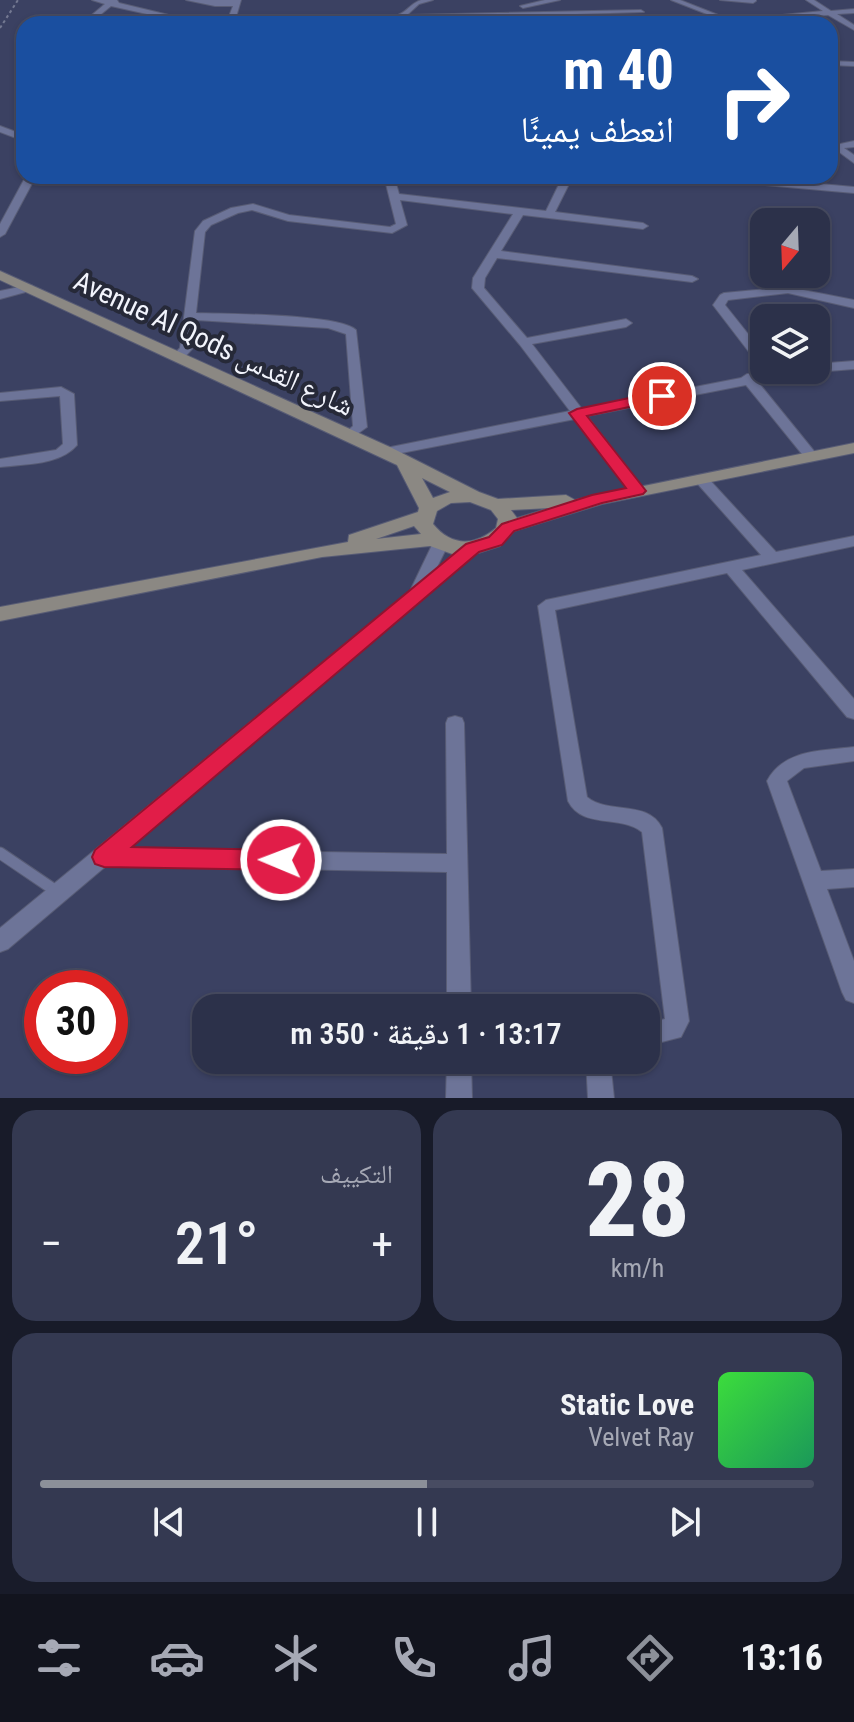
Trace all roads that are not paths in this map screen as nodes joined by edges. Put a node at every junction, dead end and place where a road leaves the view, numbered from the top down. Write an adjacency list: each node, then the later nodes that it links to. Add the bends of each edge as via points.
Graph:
1 (95, 0): 14 (street)
2 (122, 0): 14 (street)
3 (189, 0): 12 (street)
4 (401, 0): 13 (street)
5 (430, 0): 13 (street)
6 (557, 0): 21 (street)
7 (614, 0): 16 (street)
8 (674, 0): 23 (street)
9 (723, 0): 10 (street)
10 (753, 0)
11 (809, 0): 17 (street)
12 (238, 2)
13 (417, 3): 20 (street)
14 (109, 4): 18 (street); 19 (street)
15 (854, 11): 17 (street)
16 (641, 12): 21 (street); 22 (street)
17 (831, 13): 24 (street); 25 (street)
18 (95, 16)
19 (150, 16)
20 (402, 16): 21 (street)
21 (473, 16)
22 (642, 16)
23 (707, 16)
24 (806, 16)
25 (835, 16)
26 (841, 28): 27 (street)
27 (853, 28)
28 (27, 184): 37 (street)
29 (391, 184): 33 (street)
30 (564, 184): 35 (street)
31 (794, 184): 32 (street)
32 (854, 190)
33 (393, 196): 34 (street); 44 (street, via 402,225 392,230 288,218 253,207 207,223 200,231)
34 (520, 211): 35 (street); 38 (street)
35 (549, 215): 36 (street)
36 (643, 226)
37 (0, 234)
38 (495, 254): 40 (street); 46 (street, via 478,288)
39 (0, 275): 41 (main road, Avenue Al Qods شارع القدس)
40 (692, 279)
41 (29, 288): 42 (street); 48 (main road, Avenue Al Qods شارع القدس)
42 (0, 295)
43 (854, 304): 47 (street, via 788,290 724,297 719,305)
44 (191, 316): 48 (street, via 186,349); 55 (street, via 347,328 352,333 360,427)
45 (626, 323): 46 (street)
46 (524, 342): 54 (street)
47 (750, 344)
48 (177, 357): 55 (main road, Avenue Al Qods شارع القدس)
49 (854, 365): 50 (street)
50 (830, 367)
51 (750, 377): 52 (street)
52 (747, 378): 54 (street); 58 (street)
53 (0, 397): 60 (street, via 67,394 70,445 60,454)
54 (577, 413): 57 (street); 62 (street)
55 (349, 436): 57 (main road, Avenue Al Qods شارع القدس)
56 (854, 448): 58 (main road)
57 (386, 452): 59 (main road, Avenue Al Qods شارع القدس)
58 (811, 456): 61 (main road)
59 (404, 461): 63 (main road, Avenue Al Qods شارع القدس); 66 (main road)
60 (0, 463)
61 (701, 479): 62 (main road); 72 (street)
62 (637, 491): 64 (main road)
63 (472, 496): 65 (main road); 66 (main road, via 447,498)
64 (598, 499): 65 (main road); 67 (main road)
65 (498, 505): 67 (main road)
66 (426, 512): 68 (main road, via 427,532); 71 (main road)
67 (508, 527): 70 (main road, via 496,541)
68 (438, 541): 70 (main road); 71 (main road); 74 (street)
69 (854, 541): 72 (street)
70 (472, 548): 74 (street)
71 (322, 551): 75 (main road)
72 (772, 558): 73 (street)
73 (731, 567): 76 (street); 88 (street, via 546,606 578,801 593,812 637,816 652,828 677,1021 672,1029)
74 (415, 595): 80 (street)
75 (0, 614)
76 (854, 712)
77 (455, 723): 81 (street)
78 (854, 754): 83 (street, via 791,764 777,781)
79 (0, 853): 84 (lane)
80 (104, 857): 81 (street); 84 (street)
81 (458, 863): 87 (street)
82 (854, 878): 83 (street)
83 (816, 881): 86 (street)
84 (60, 893): 85 (street)
85 (0, 942)
86 (854, 992)
87 (459, 994)
88 (660, 1032)
89 (459, 1074): 91 (street)
90 (599, 1074): 92 (street)
91 (459, 1098)
92 (601, 1098)

